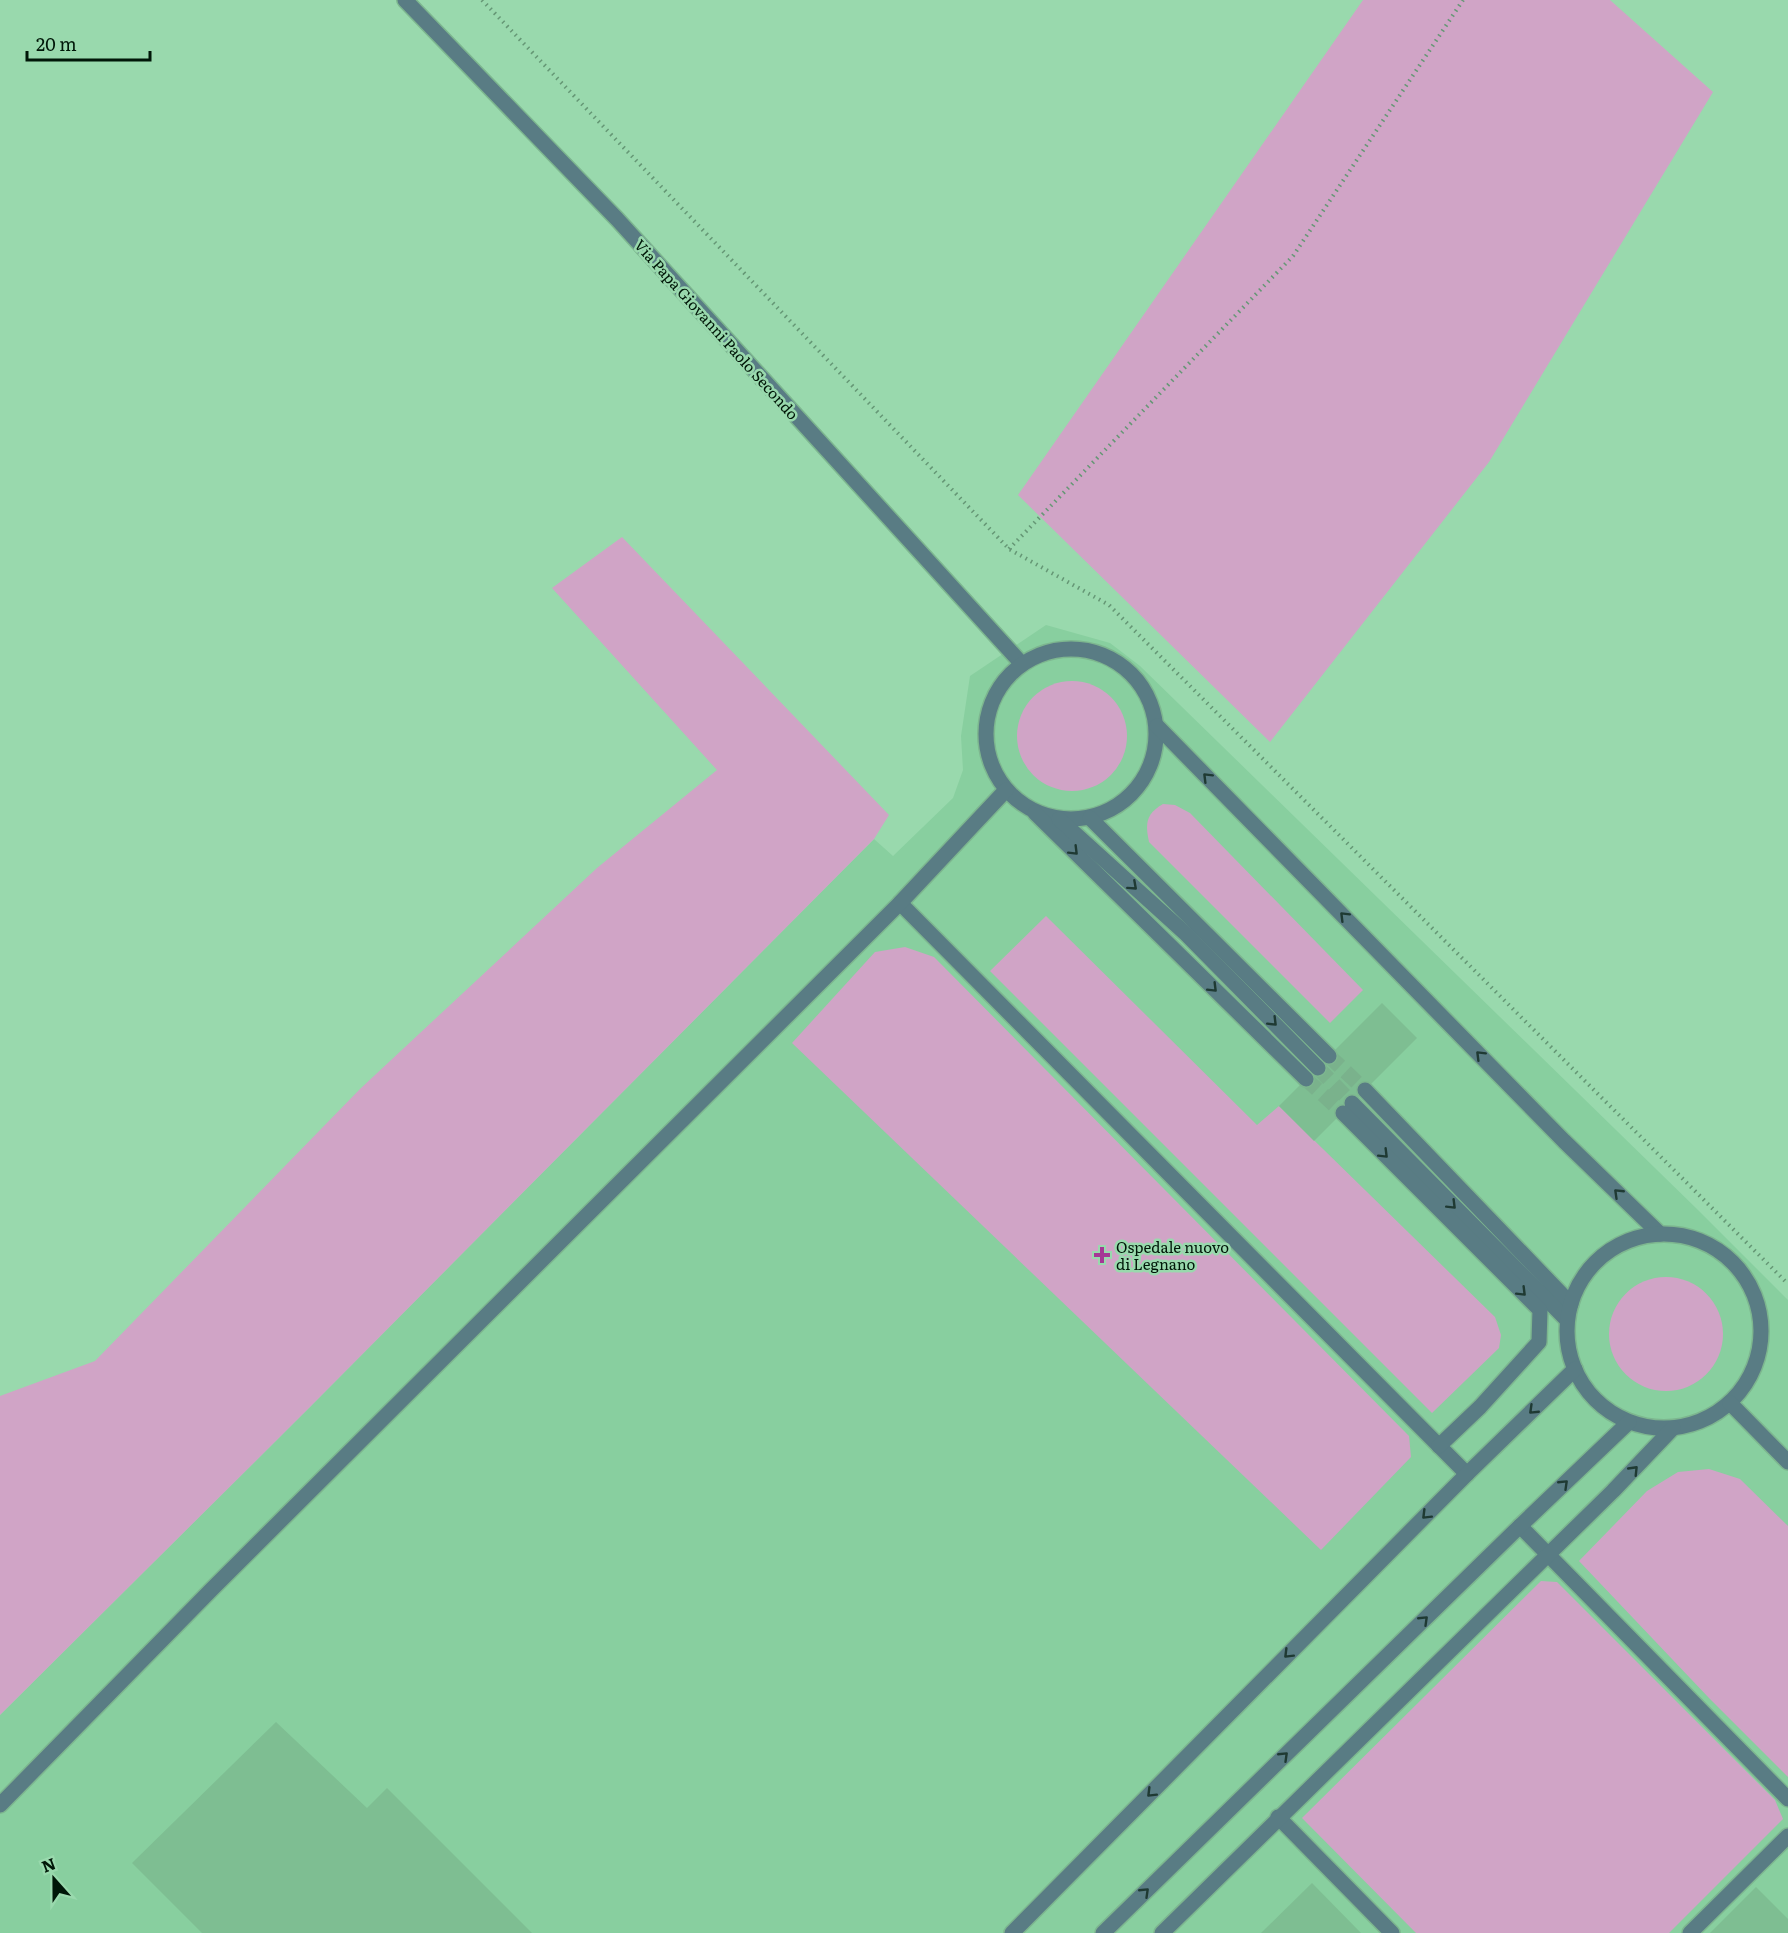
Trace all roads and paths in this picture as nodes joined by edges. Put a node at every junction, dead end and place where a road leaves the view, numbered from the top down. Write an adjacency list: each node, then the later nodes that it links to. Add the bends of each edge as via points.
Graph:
1 (405, 0): 5 (street, Via Papa Giovanni Paolo Secondo, via 617,219)
2 (482, 0): 4 (path)
3 (1462, 0): 4 (path, via 1293,256)
4 (1009, 549): 17 (path, via 1109,605)
5 (1022, 664): 6 (street, via 1061,649 1089,650 1114,660 1135,677 1149,699); 7 (street, via 995,695 987,719 988,753)
6 (1156, 726): 9 (street, via 1155,750 1147,774 1133,793); 16 (street, one-way to 6)
7 (1006, 790): 8 (street); 11 (street)
8 (1033, 810): 10 (street); 14 (street, one-way to 14)
9 (1090, 818): 10 (street); 12 (street)
10 (1059, 819): 13 (street, one-way to 13, via 1186,934)
11 (900, 903): 24 (street); 30 (street, via 212,1589)
12 (1329, 1056)
13 (1318, 1068)
14 (1305, 1079)
15 (1365, 1090): 18 (street)
16 (1660, 1234): 18 (street, via 1636,1238 1614,1248 1580,1282); 21 (street, via 1690,1238 1716,1249 1739,1269 1754,1294 1761,1323 1759,1352 1748,1380)
17 (1788, 1284)
18 (1571, 1304): 19 (street)
19 (1568, 1320): 20 (street, via 1567,1337); 24 (street, via 1348,1108 1540,1310 1539,1342)
20 (1575, 1369): 22 (street, via 1588,1391 1606,1409); 26 (street, one-way to 26)
21 (1730, 1402): 23 (street, via 1694,1424); 25 (street)
22 (1629, 1422): 23 (street); 27 (street, one-way to 22)
23 (1673, 1428): 28 (street, one-way to 23)
24 (1439, 1446): 26 (street)
25 (1788, 1461)
26 (1467, 1474): 33 (street, one-way to 33)
27 (1520, 1526): 28 (street); 34 (street, one-way to 27)
28 (1547, 1555): 29 (street); 31 (street)
29 (1788, 1799)
30 (0, 1806)
31 (1278, 1818): 35 (street); 36 (street)
32 (1788, 1836): 37 (street)
33 (1012, 1933)
34 (1103, 1933)
35 (1162, 1933)
36 (1392, 1933)
37 (1690, 1933)

